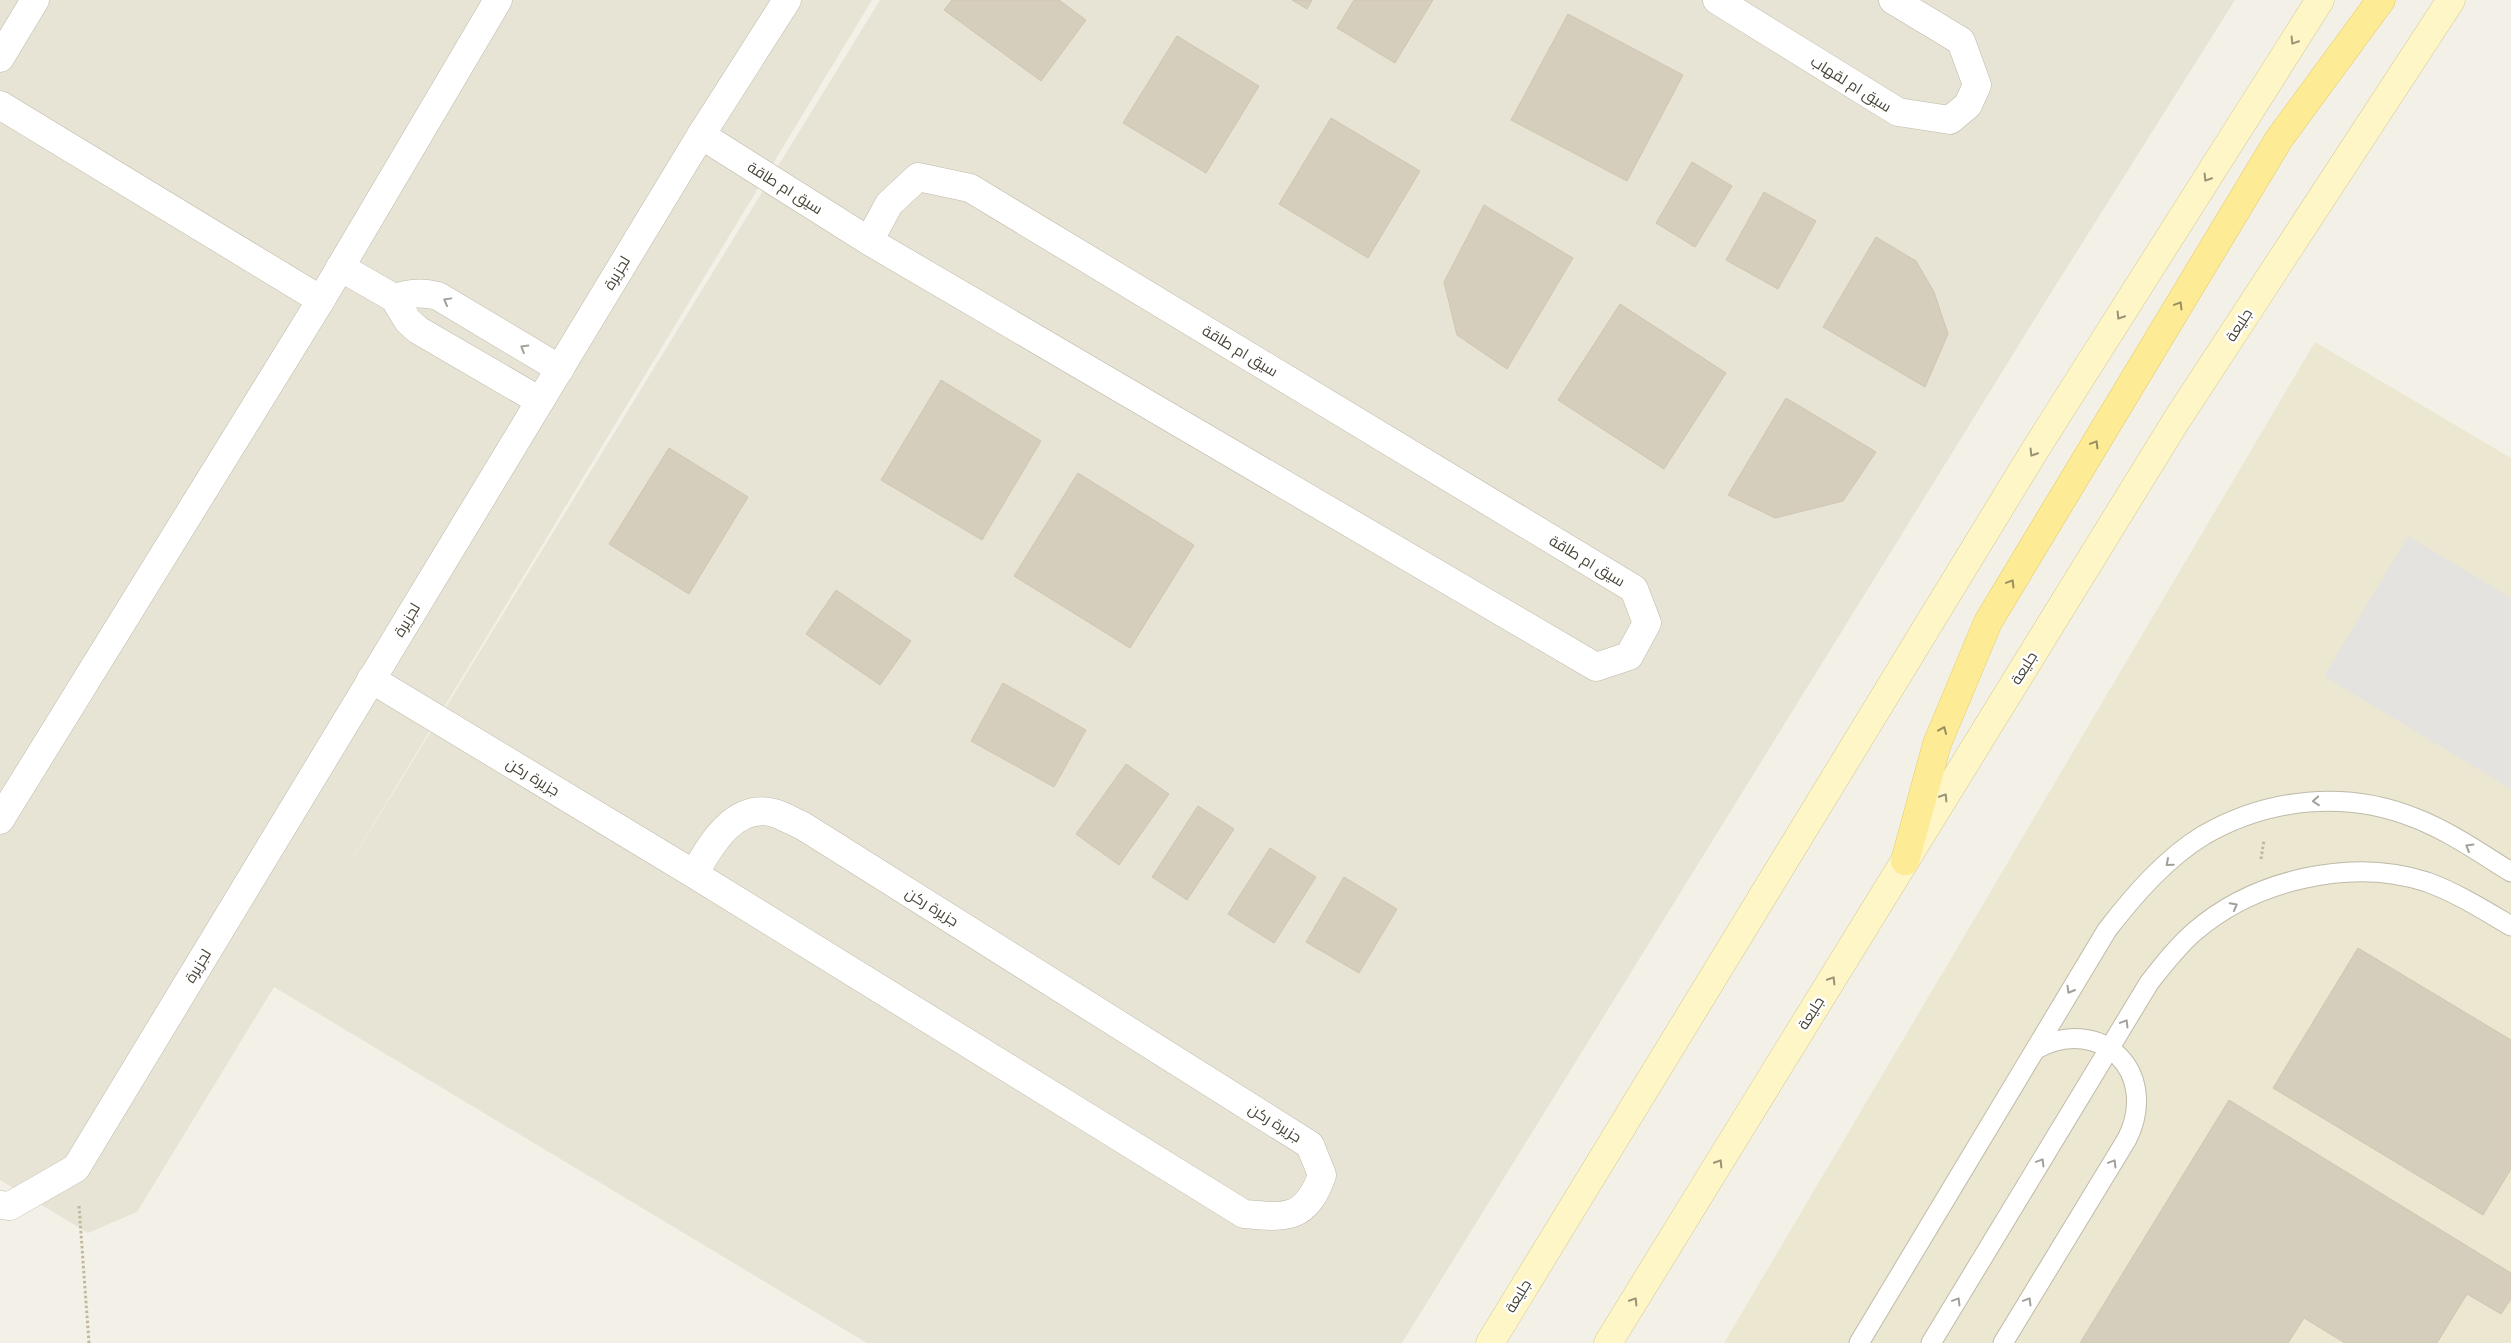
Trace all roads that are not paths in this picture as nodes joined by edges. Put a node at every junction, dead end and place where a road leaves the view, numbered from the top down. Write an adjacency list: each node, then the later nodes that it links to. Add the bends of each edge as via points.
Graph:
1 (35, 0): 9 (street)
2 (498, 0): 13 (street)
3 (787, 0): 11 (street, لجزيرة)
4 (1717, 0): 5 (street, سيق ام لقهاب, via 1898,112 1950,120 1968,105 1977,85 1961,41)
5 (1893, 0)
6 (2320, 0): 27 (main road, جليعة, one-way to 27, via 2035,450)
7 (2381, 0): 20 (main road, one-way to 7, via 1937,744 1988,622 2279,140)
8 (2451, 0): 20 (main road, جليعة, one-way to 8, via 2176,421)
9 (0, 58)
10 (0, 105): 15 (street)
11 (701, 135): 12 (street, سيق ام طاقة); 16 (street, لجزيرة)
12 (869, 241): 12 (street, سيق ام طاقة, via 1596,667 1629,656 1647,623 1634,589 970,188 918,177 889,204)
13 (340, 267): 14 (street); 15 (street)
14 (394, 298): 16 (street, one-way to 14, via 438,296 409,293); 17 (street, via 404,316 418,330)
15 (321, 300): 19 (street)
16 (560, 369): 17 (street, لجزيرة)
17 (540, 401): 18 (street, لجزيرة)
18 (372, 680): 22 (street, جزيرة ركن); 26 (street, لجزيرة, via 76,1168 10,1206)
19 (0, 820)
20 (1905, 861): 28 (main road, جليعة, one-way to 20)
21 (2511, 871): 24 (lane, one-way to 24, via 2443,831 2385,808 2323,800 2261,810 2203,836 2151,879 2107,930)
22 (694, 874): 22 (street, جزيرة ركن, via 1244,1214 1277,1217 1301,1210 1315,1194 1322,1175 1310,1145 803,826 773,813 743,814 714,840)
23 (2511, 926): 25 (lane, one-way to 23, via 2149,983 2170,955 2195,931 2255,894 2288,882 2322,875 2392,874 2426,882 2456,894)
24 (2036, 1049): 25 (lane, via 2049,1042 2080,1038); 29 (lane)
25 (2109, 1049): 30 (lane, one-way to 25); 31 (lane, one-way to 25, via 2134,1124 2138,1107 2134,1082 2122,1060)
26 (0, 1205)
27 (1490, 1343)
28 (1608, 1343)
29 (1859, 1343)
30 (1931, 1343)
31 (2003, 1343)

